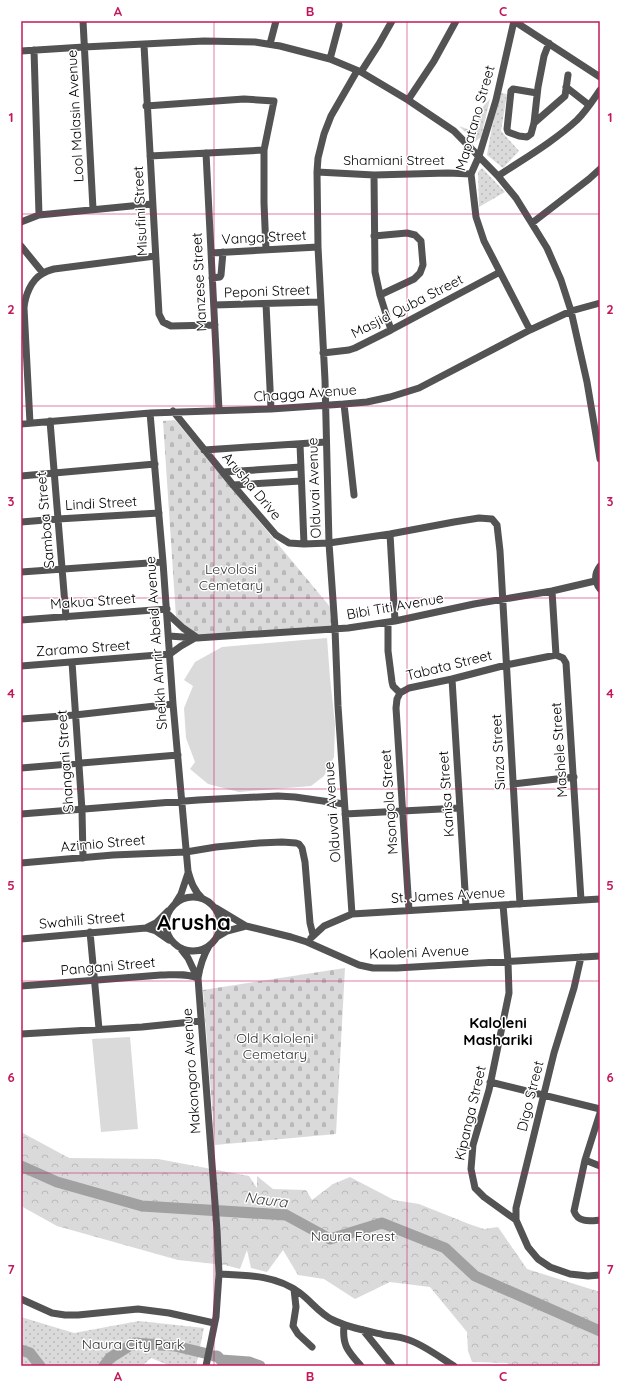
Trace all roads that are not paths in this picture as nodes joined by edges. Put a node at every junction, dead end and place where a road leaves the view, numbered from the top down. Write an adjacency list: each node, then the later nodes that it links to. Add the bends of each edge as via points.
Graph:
1 (83, 21): 10 (street, Lool Malasin Avenue)
2 (276, 21): 8 (street)
3 (392, 21): 14 (street, Olduvai Avenue)
4 (456, 21): 20 (street)
5 (514, 21): 7 (street); 27 (street, Mapatano Street, via 496,100)
6 (339, 25): 13 (street)
7 (549, 43): 16 (street); 19 (street)
8 (270, 44): 9 (street, via 204,41); 13 (street)
9 (144, 45): 10 (street); 22 (street, Misufini Street)
10 (84, 47): 11 (street); 34 (street, Lool Malasin Avenue)
11 (34, 50): 12 (street); 35 (street)
12 (21, 51)
13 (330, 59): 14 (street)
14 (359, 71): 20 (street); 29 (street, Olduvai Avenue, via 331,116 318,158)
15 (568, 75): 17 (street)
16 (600, 77)
17 (566, 86): 21 (street); 23 (street, via 565,96)
18 (600, 90): 21 (street)
19 (537, 93): 23 (street); 23 (street, via 513,89 511,91 507,129 508,132 527,137 531,134)
20 (408, 100): 27 (street, via 454,131)
21 (589, 105): 32 (street, via 578,119 554,139)
22 (146, 106): 24 (street, via 244,99 274,101); 26 (street, Misufini Street)
23 (534, 123)
24 (264, 150): 25 (street); 41 (street)
25 (206, 153): 26 (street); 43 (street, Manzese Street)
26 (150, 156): 33 (street, Misufini Street)
27 (479, 156): 30 (street, Mapatano Street); 32 (street)
28 (600, 169): 37 (street)
29 (317, 172): 31 (street, Shamiani Street); 40 (street, Olduvai Avenue)
30 (470, 174): 31 (street, Shamiani Street); 45 (street, Mapatano Street, via 476,217 484,241)
31 (374, 175): 38 (street)
32 (498, 176): 37 (street)
33 (152, 204): 34 (street); 44 (street, Misufini Street)
34 (93, 209): 35 (street)
35 (39, 215): 36 (street)
36 (21, 222)
37 (532, 223): 54 (street, via 547,248)
38 (374, 236): 48 (street, via 375,272); 48 (street, via 407,233 415,235 420,241 423,265 414,279)
39 (21, 246): 46 (street)
40 (318, 247): 41 (street, Vanga Street); 49 (street, Olduvai Avenue)
41 (266, 250): 42 (street, Vanga Street)
42 (223, 252): 43 (street, Vanga Street); 47 (street, via 221,275)
43 (211, 253): 47 (street, Manzese Street)
44 (156, 256): 46 (street); 55 (street, Misufini Street, via 159,314 163,322 171,326)
45 (500, 272): 56 (street, Masjid Quba Street); 57 (street, Mapatano Street)
46 (43, 273): 50 (street, via 32,284)
47 (212, 278): 53 (street, Manzese Street)
48 (380, 295): 56 (street)
49 (320, 302): 52 (street, Peponi Street); 58 (street, Olduvai Avenue)
50 (23, 303): 66 (street)
51 (600, 303): 54 (street, Chagga Avenue)
52 (266, 304): 53 (street, Peponi Street); 61 (street)
53 (214, 305): 55 (street, Manzese Street)
54 (571, 311): 57 (street, Chagga Avenue); 71 (street, via 587,382)
55 (215, 325): 62 (street, Manzese Street)
56 (391, 330): 58 (street, Masjid Quba Street, via 349,350)
57 (530, 330): 59 (street, Chagga Avenue, via 418,388 367,402)
58 (323, 353): 60 (street, Olduvai Avenue)
59 (344, 404): 60 (street, Chagga Avenue); 79 (street)
60 (325, 405): 61 (street, Chagga Avenue); 68 (street, Olduvai Avenue)
61 (271, 409): 62 (street, Chagga Avenue)
62 (220, 410): 63 (street, Chagga Avenue)
63 (173, 411): 64 (street, Chagga Avenue); 70 (street, Arusha Drive)
64 (150, 413): 65 (street, Chagga Avenue); 72 (street, Sheikh Amrir Abeid Avenue)
65 (50, 421): 66 (street, Chagga Avenue); 75 (street, Sambaa Street)
66 (30, 423): 67 (street, Chagga Avenue)
67 (21, 424)
68 (326, 442): 69 (street); 84 (street, Olduvai Avenue)
69 (300, 444): 70 (street); 73 (street)
70 (204, 450): 74 (street, Arusha Drive)
71 (600, 459)
72 (155, 464): 75 (street); 80 (street, Sheikh Amrir Abeid Avenue)
73 (301, 467): 74 (street); 77 (street)
74 (223, 472): 78 (street, Arusha Drive)
75 (54, 474): 76 (street); 81 (street, Sambaa Street)
76 (21, 476)
77 (301, 481): 78 (street); 85 (street)
78 (233, 485): 85 (street, Arusha Drive, via 276,535 289,543)
79 (354, 494)
80 (160, 513): 81 (street, Lindi Street); 86 (street, Sheikh Amrir Abeid Avenue)
81 (58, 519): 82 (street, Lindi Street); 88 (street, Sambaa Street)
82 (21, 522)
83 (390, 534): 84 (street, Arusha Drive); 93 (street, Sinza Street, via 479,518 492,519 497,525); 97 (street)
84 (329, 543): 85 (street, Arusha Drive); 98 (street, Olduvai Avenue)
85 (304, 544)
86 (163, 562): 88 (street); 94 (street, Sheikh Amrir Abeid Avenue)
87 (600, 566): 90 (street)
88 (62, 569): 89 (street); 95 (street, Sambaa Street)
89 (21, 572)
90 (595, 581): 91 (street); 92 (street, Bibi Titi Avenue)
91 (600, 590)
92 (552, 591): 93 (street, Bibi Titi Avenue); 102 (street)
93 (502, 600): 97 (street, Bibi Titi Avenue); 104 (street, Sinza Street)
94 (167, 611): 95 (street, Makua Street); 99 (street, Sheikh Amrir Abeid Avenue); 100 (street)
95 (66, 617): 96 (street, Makua Street)
96 (21, 620)
97 (392, 622): 98 (street, Bibi Titi Avenue); 107 (street, via 388,651 393,686)
98 (335, 629): 100 (street, Bibi Titi Avenue); 117 (street, Olduvai Avenue)
99 (169, 636): 100 (street, Bibi Titi Avenue); 101 (street, Sheikh Amrir Abeid Avenue)
100 (197, 638): 101 (street)
101 (170, 654): 103 (street, Zaramo Street); 108 (street, Sheikh Amrir Abeid Avenue)
102 (556, 655): 104 (street); 114 (street, Mashele Street, via 563,658 566,663)
103 (72, 662): 105 (street, Zaramo Street); 109 (street, Shangani Street)
104 (506, 665): 106 (street, Tabata Street); 115 (street, Sinza Street)
105 (21, 666)
106 (452, 679): 107 (street, Tabata Street, via 409,688); 118 (street, Kanisa Street)
107 (400, 693): 120 (street, Msongola Street, via 396,708)
108 (173, 704): 109 (street); 111 (street, Sheikh Amrir Abeid Avenue)
109 (75, 715): 110 (street); 112 (street, Shangani Street)
110 (21, 719)
111 (178, 755): 112 (street); 116 (street, Sheikh Amrir Abeid Avenue)
112 (78, 763): 113 (street); 119 (street, Shangani Street)
113 (21, 768)
114 (574, 777): 115 (street); 129 (street, Mashele Street)
115 (513, 784): 130 (street, Sinza Street)
116 (182, 801): 117 (street, via 278,796); 119 (street); 123 (street, Sheikh Amrir Abeid Avenue)
117 (344, 804): 122 (street, Olduvai Avenue)
118 (460, 808): 120 (street); 133 (street, Kanisa Street)
119 (82, 810): 121 (street); 124 (street, Shangani Street)
120 (403, 811): 122 (street); 135 (street, Msongola Street)
121 (21, 814)
122 (345, 814): 136 (street, Olduvai Avenue)
123 (186, 852): 124 (street, Azimio Street); 126 (street, Sheikh Amrir Abeid Avenue); 140 (street, Azimio Street, via 259,843 299,844 305,862)
124 (82, 858): 125 (street, Azimio Street)
125 (21, 863)
126 (188, 870): 127 (street, via 191,883); 132 (street, via 181,894)
127 (203, 899): 132 (street, via 189,897); 134 (street)
128 (600, 899): 129 (street, St. James Avenue)
129 (581, 900): 130 (street, St. James Avenue)
130 (520, 904): 131 (street, St. James Avenue)
131 (503, 905): 133 (street, St. James Avenue); 149 (street, Kipanga Street)
132 (173, 906): 138 (street, Swahili Street, via 156,923); 143 (street, via 166,916 165,925)
133 (466, 907): 135 (street, St. James Avenue)
134 (216, 908): 137 (street, Kaoleni Avenue); 141 (street, via 220,919)
135 (408, 910): 136 (street, St. James Avenue)
136 (352, 914): 140 (street, St. James Avenue, via 324,926)
137 (246, 926): 141 (street, Kaoleni Avenue, via 227,931); 144 (street, Kaoleni Avenue, via 277,932)
138 (146, 928): 139 (street, Swahili Street); 143 (street, Swahili Street)
139 (90, 932): 142 (street, Swahili Street); 151 (street)
140 (313, 935): 144 (street, St. James Avenue)
141 (217, 937): 145 (street)
142 (21, 939)
143 (171, 941): 146 (street)
144 (307, 942): 149 (street, Kaoleni Avenue, via 358,966 373,968)
145 (209, 946): 146 (street, via 196,951); 150 (street, Makongoro Avenue, via 199,966)
146 (181, 949): 150 (street, via 191,962)
147 (600, 956): 148 (street, Kaoleni Avenue)
148 (581, 957): 149 (street, Kaoleni Avenue); 157 (street, Digo Street)
149 (508, 962): 156 (street, Kipanga Street, via 509,993)
150 (198, 978): 151 (street, Pangani Street, via 181,974); 153 (street, Makongoro Avenue)
151 (94, 981): 152 (street, Pangani Street); 154 (street)
152 (21, 986)
153 (201, 1021): 154 (street); 164 (street, Makongoro Avenue)
154 (99, 1029): 155 (street)
155 (21, 1034)
156 (490, 1082): 157 (street); 162 (street, Kipanga Street, via 474,1145 471,1169 475,1188)
157 (544, 1096): 158 (street); 162 (street, Digo Street, via 516,1208)
158 (600, 1109)
159 (600, 1113): 160 (street)
160 (585, 1160): 161 (street); 163 (street, via 574,1211 582,1220)
161 (600, 1166)
162 (516, 1220): 165 (street, via 528,1247 538,1259 570,1274)
163 (600, 1220)
164 (219, 1274): 166 (street, via 251,1275); 168 (street)
165 (600, 1275)
166 (294, 1288): 169 (street, via 326,1317); 171 (street, via 296,1307 293,1326)
167 (21, 1299): 168 (street, via 52,1313 65,1315 78,1316 138,1309)
168 (214, 1323): 172 (street)
169 (344, 1325): 170 (street); 173 (street, via 344,1344)
170 (363, 1330): 174 (street); 175 (street, via 408,1339)
171 (312, 1347)
172 (206, 1366)
173 (361, 1366)
174 (392, 1366)
175 (454, 1366)

